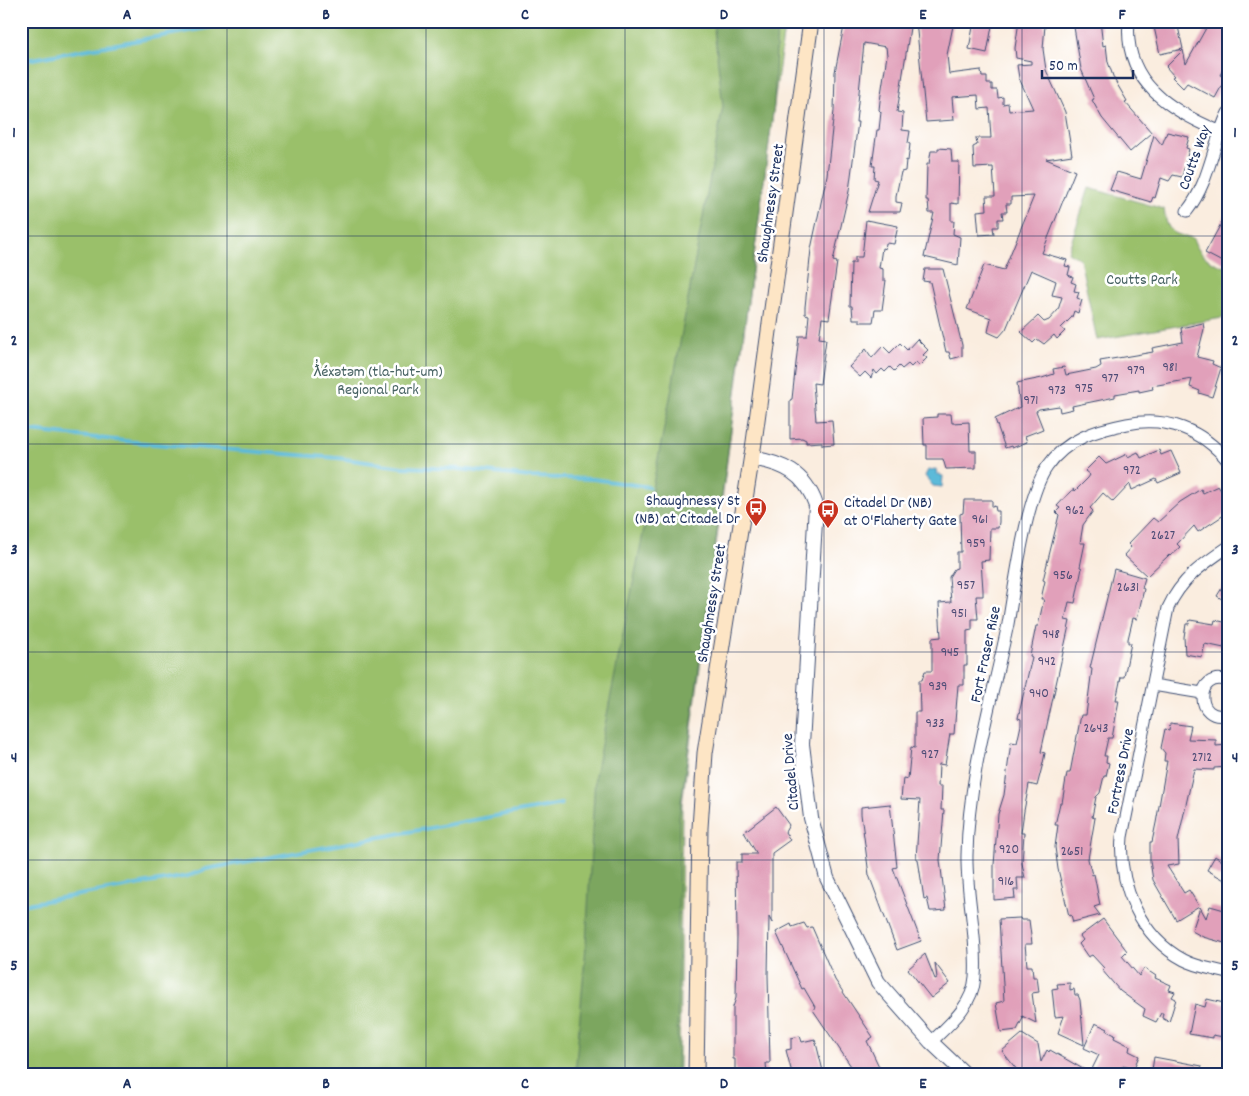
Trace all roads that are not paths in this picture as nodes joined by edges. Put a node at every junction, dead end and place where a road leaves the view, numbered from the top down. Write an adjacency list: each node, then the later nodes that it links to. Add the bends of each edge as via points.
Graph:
1 (811, 21): 6 (main road, Shaughnessy Street)
2 (1129, 21): 4 (street, via 1131,49 1146,84 1171,108)
3 (1228, 113): 4 (street, Coutts Way)
4 (1219, 131): 5 (street, Coutts Way, via 1204,183)
5 (1188, 211)
6 (751, 458): 14 (street, Citadel Drive, via 789,468 807,485 816,505 802,744 811,818 827,878 878,982); 15 (main road, Shaughnessy Street, via 703,773)
7 (1228, 461): 14 (street, Fort Fraser Rise, via 1210,442 1192,431 1170,424 1139,422 1081,437 1057,455 1040,480 1027,528 971,800 966,858 974,986 959,1014)
8 (1228, 547): 10 (street, Fortress Drive, via 1187,578 1173,597 1164,623)
9 (1228, 681): 11 (street, via 1214,680)
10 (1153, 685): 11 (street); 13 (street, Fortress Drive, via 1122,837 1124,878 1139,916 1162,943 1182,959)
11 (1202, 693): 12 (street, via 1207,710 1217,715)
12 (1228, 714)
13 (1228, 973)
14 (930, 1042): 16 (street, Citadel Drive)
15 (696, 1075)
16 (966, 1075)

